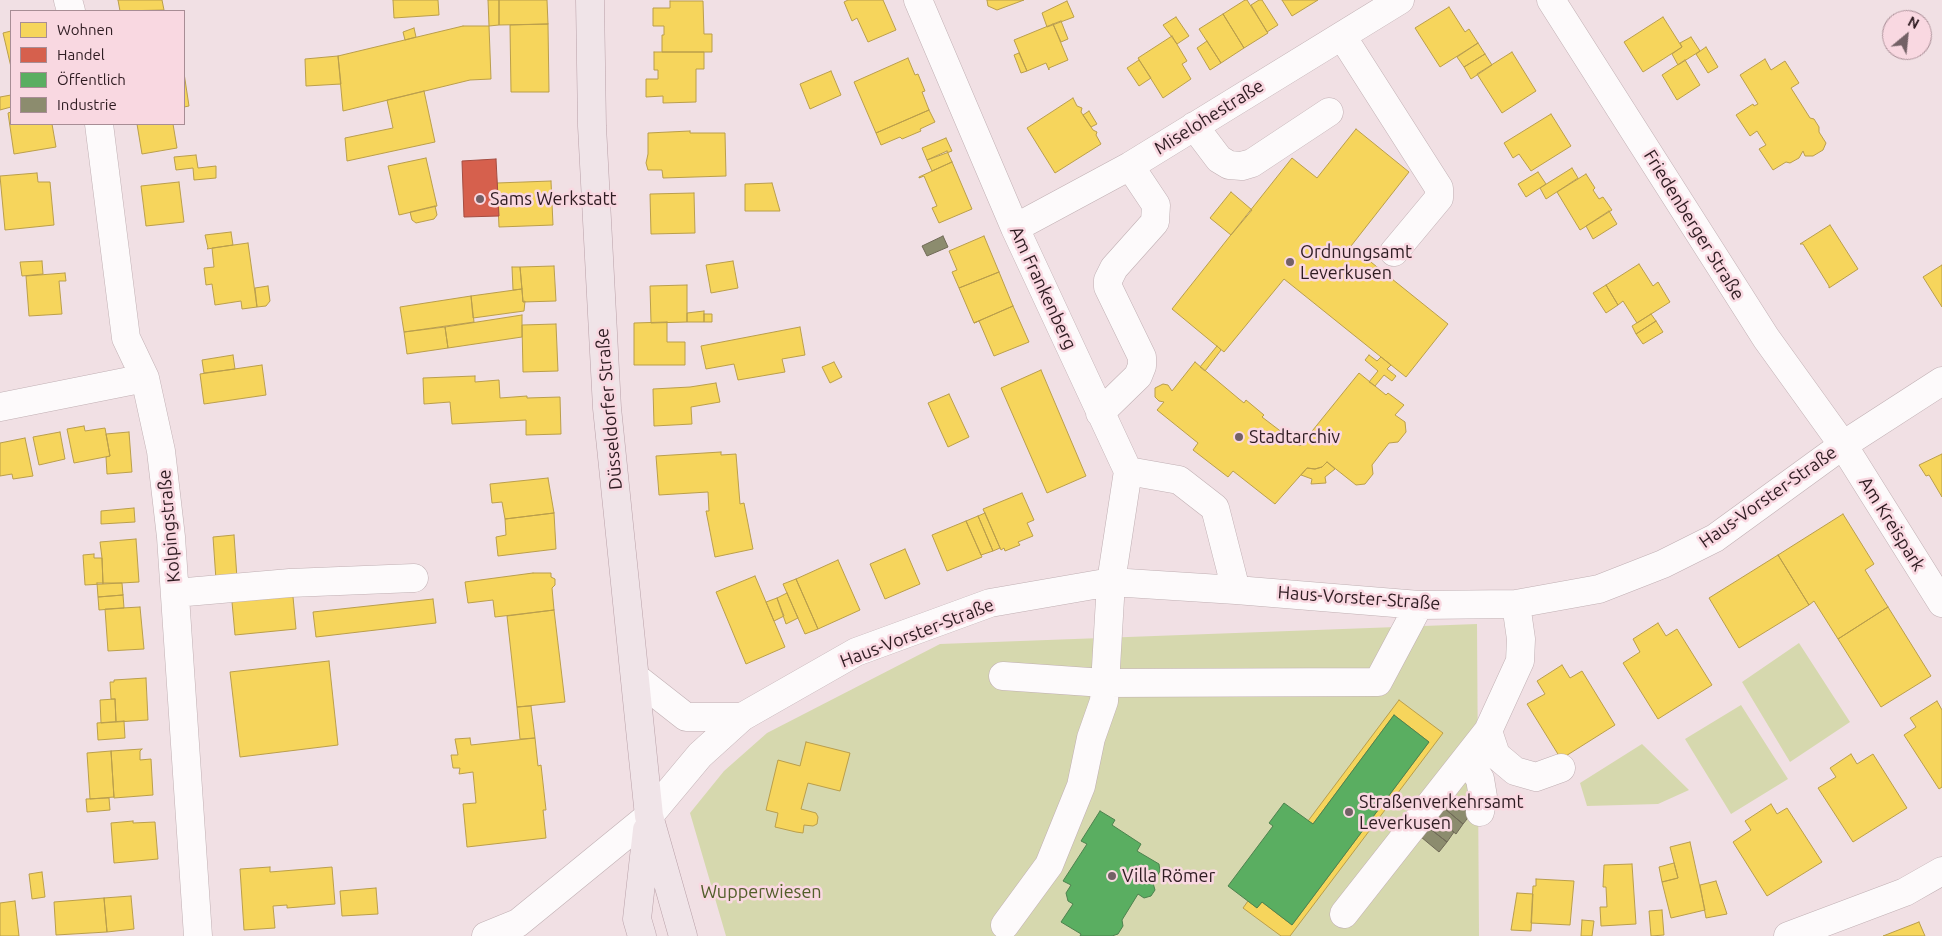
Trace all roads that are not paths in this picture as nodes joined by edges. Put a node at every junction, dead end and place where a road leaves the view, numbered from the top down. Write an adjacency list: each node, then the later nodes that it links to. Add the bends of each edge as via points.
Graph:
1 (590, 0): 26 (main road, Düsseldorfer Straße, via 592,126 607,408)
2 (918, 0): 10 (street, Am Frankenberg)
3 (1400, 0): 5 (street, Miselohestraße)
4 (1552, 0): 16 (street, Friedenberger Straße, via 1766,338)
5 (1342, 36): 8 (street, Miselohestraße); 11 (street, via 1438,188 1439,198)
6 (1329, 112): 8 (street, via 1252,163 1242,166 1229,166 1219,159)
7 (99, 125): 12 (street, Kolpingstraße, via 126,338)
8 (1194, 126): 9 (street, Miselohestraße)
9 (1130, 166): 10 (street, Miselohestraße); 15 (street, via 1156,205 1155,222 1114,268 1108,287 1142,357 1142,366 1138,376)
10 (1015, 228): 15 (street, Am Frankenberg)
11 (1394, 252)
12 (145, 378): 14 (street); 21 (street, Kolpingstraße, via 161,451)
13 (1942, 381): 16 (street, Haus-Vorster-Straße)
14 (0, 407)
15 (1100, 413): 17 (street, Am Frankenberg)
16 (1843, 445): 22 (street, Am Kreispark); 23 (street, Haus-Vorster-Straße, via 1715,538 1663,564 1599,589)
17 (1128, 471): 19 (street); 20 (street, via 1179,480 1215,508)
18 (414, 578): 21 (street, via 290,583)
19 (1112, 582): 20 (street, Haus-Vorster-Straße); 27 (street); 28 (street, Haus-Vorster-Straße, via 981,606 856,652)
20 (1236, 590): 24 (street, Haus-Vorster-Straße)
21 (175, 593): 37 (street, Kolpingstraße)
22 (1942, 602)
23 (1516, 604): 24 (street, Haus-Vorster-Straße); 29 (street, via 1521,638 1520,661)
24 (1419, 605): 27 (street, via 1378,682)
25 (1003, 676): 27 (street)
26 (634, 677): 28 (street, Haus-Vorster-Straße, via 686,717); 33 (main road, Düsseldorfer Straße)
27 (1104, 683): 36 (street, via 1104,701 1091,738 1081,786 1049,865)
28 (742, 716): 33 (street, Haus-Vorster-Straße, via 700,755)
29 (1488, 731): 30 (street); 31 (street, via 1496,755 1515,772 1536,777)
30 (1467, 759): 32 (street, via 1480,779 1483,796); 35 (street)
31 (1561, 768)
32 (1480, 812)
33 (649, 816): 38 (street, Haus-Vorster-Straße, via 518,923); 39 (main road, Düsseldorfer Straße, via 637,919); 40 (main road, Düsseldorfer Straße)
34 (1942, 871): 41 (street, via 1906,892)
35 (1344, 914)
36 (1005, 925)
37 (198, 936)
38 (486, 936)
39 (642, 936)
40 (683, 936)
41 (1788, 936)

